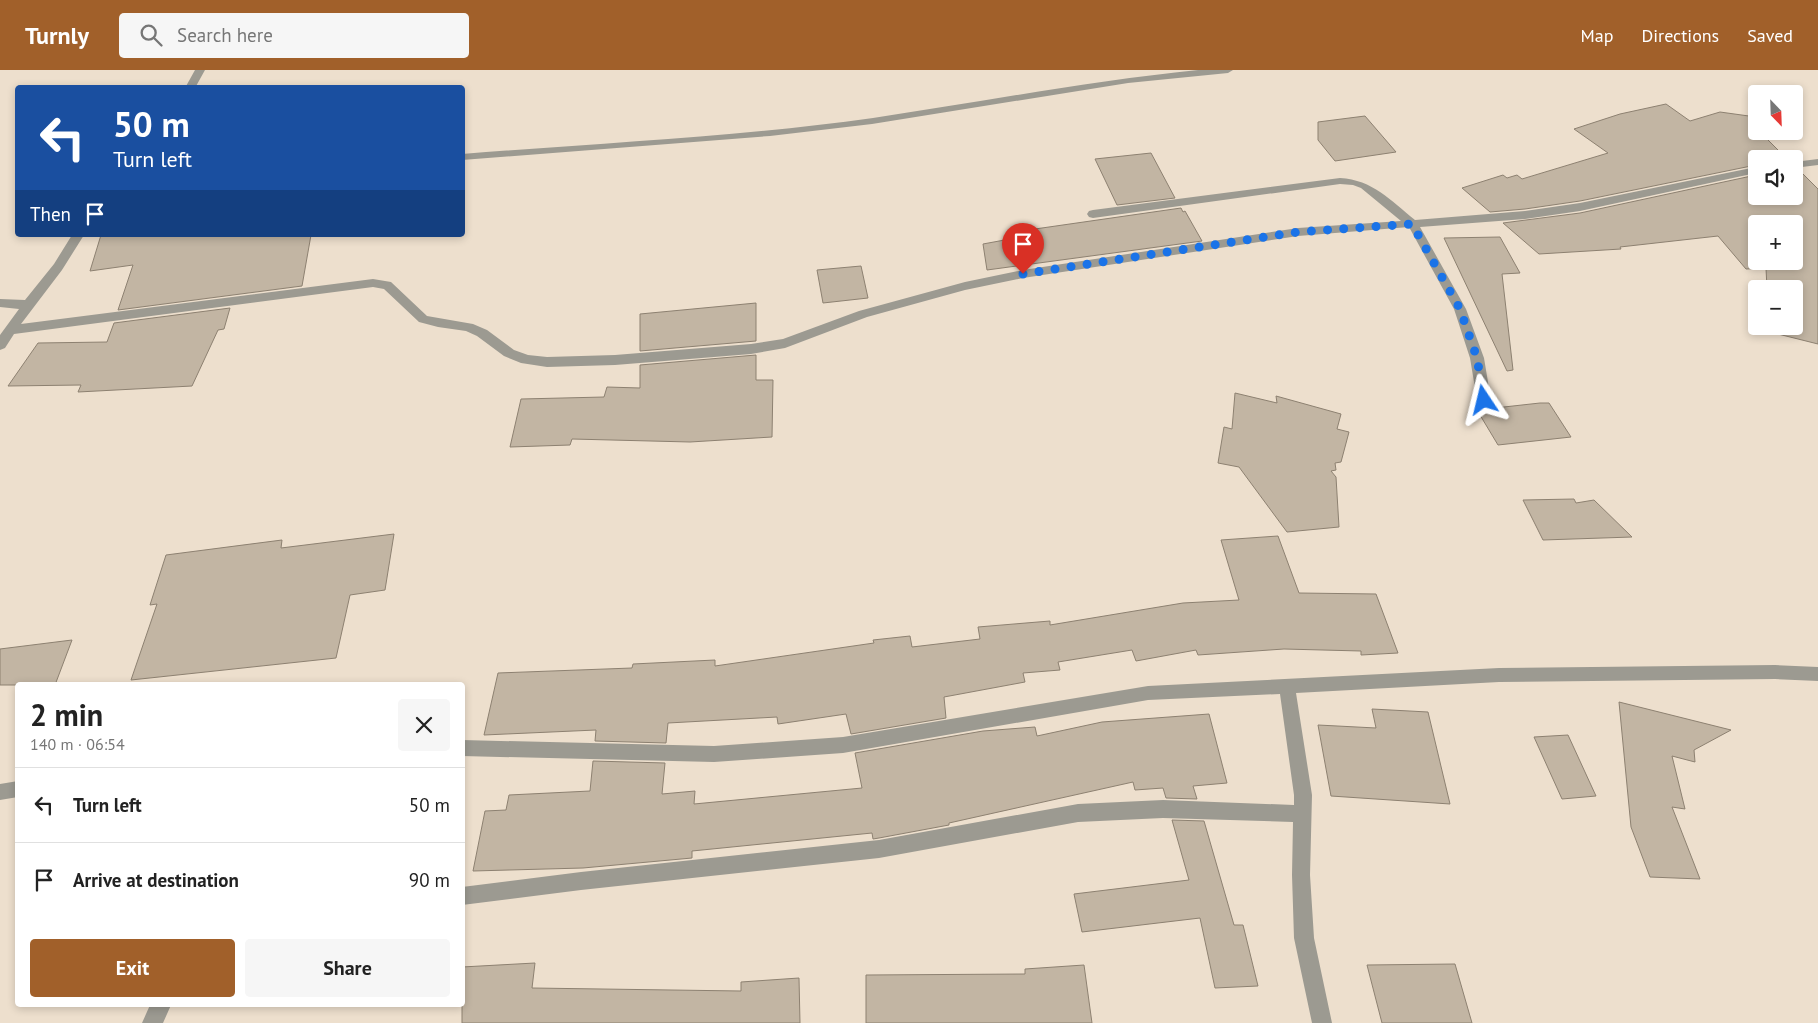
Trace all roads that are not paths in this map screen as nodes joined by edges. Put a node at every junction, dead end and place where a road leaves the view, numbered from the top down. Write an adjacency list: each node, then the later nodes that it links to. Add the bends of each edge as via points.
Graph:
1 (200, 70): 3 (street)
2 (1228, 70): 4 (street, via 1128,80 872,121 788,131)
3 (192, 85)
4 (465, 157)
5 (1818, 162): 6 (street)
6 (1803, 164)
7 (1748, 172): 9 (street, via 1580,207)
8 (1093, 214): 9 (street, via 1340,181 1365,186)
9 (1412, 224): 13 (street, via 1298,232 1023,274 863,314 784,343 751,349 615,360 526,360 468,327 423,318 392,289 374,283); 15 (street, via 1460,309 1477,358)
10 (77, 237): 12 (street)
11 (0, 303): 12 (street)
12 (28, 305): 13 (street)
13 (12, 330): 14 (street)
14 (0, 344)
15 (1484, 400)
16 (1818, 674): 17 (street, via 1500,675)
17 (1287, 686): 18 (street, via 1148,693 843,745 714,754); 21 (street, via 1303,795)
18 (465, 748)
19 (15, 790): 20 (street)
20 (0, 792)
21 (1302, 814): 22 (street, via 1163,809 1078,813 879,849); 25 (street, via 1304,938)
22 (465, 896)
23 (159, 1007): 24 (street)
24 (152, 1023)
25 (1322, 1023)

